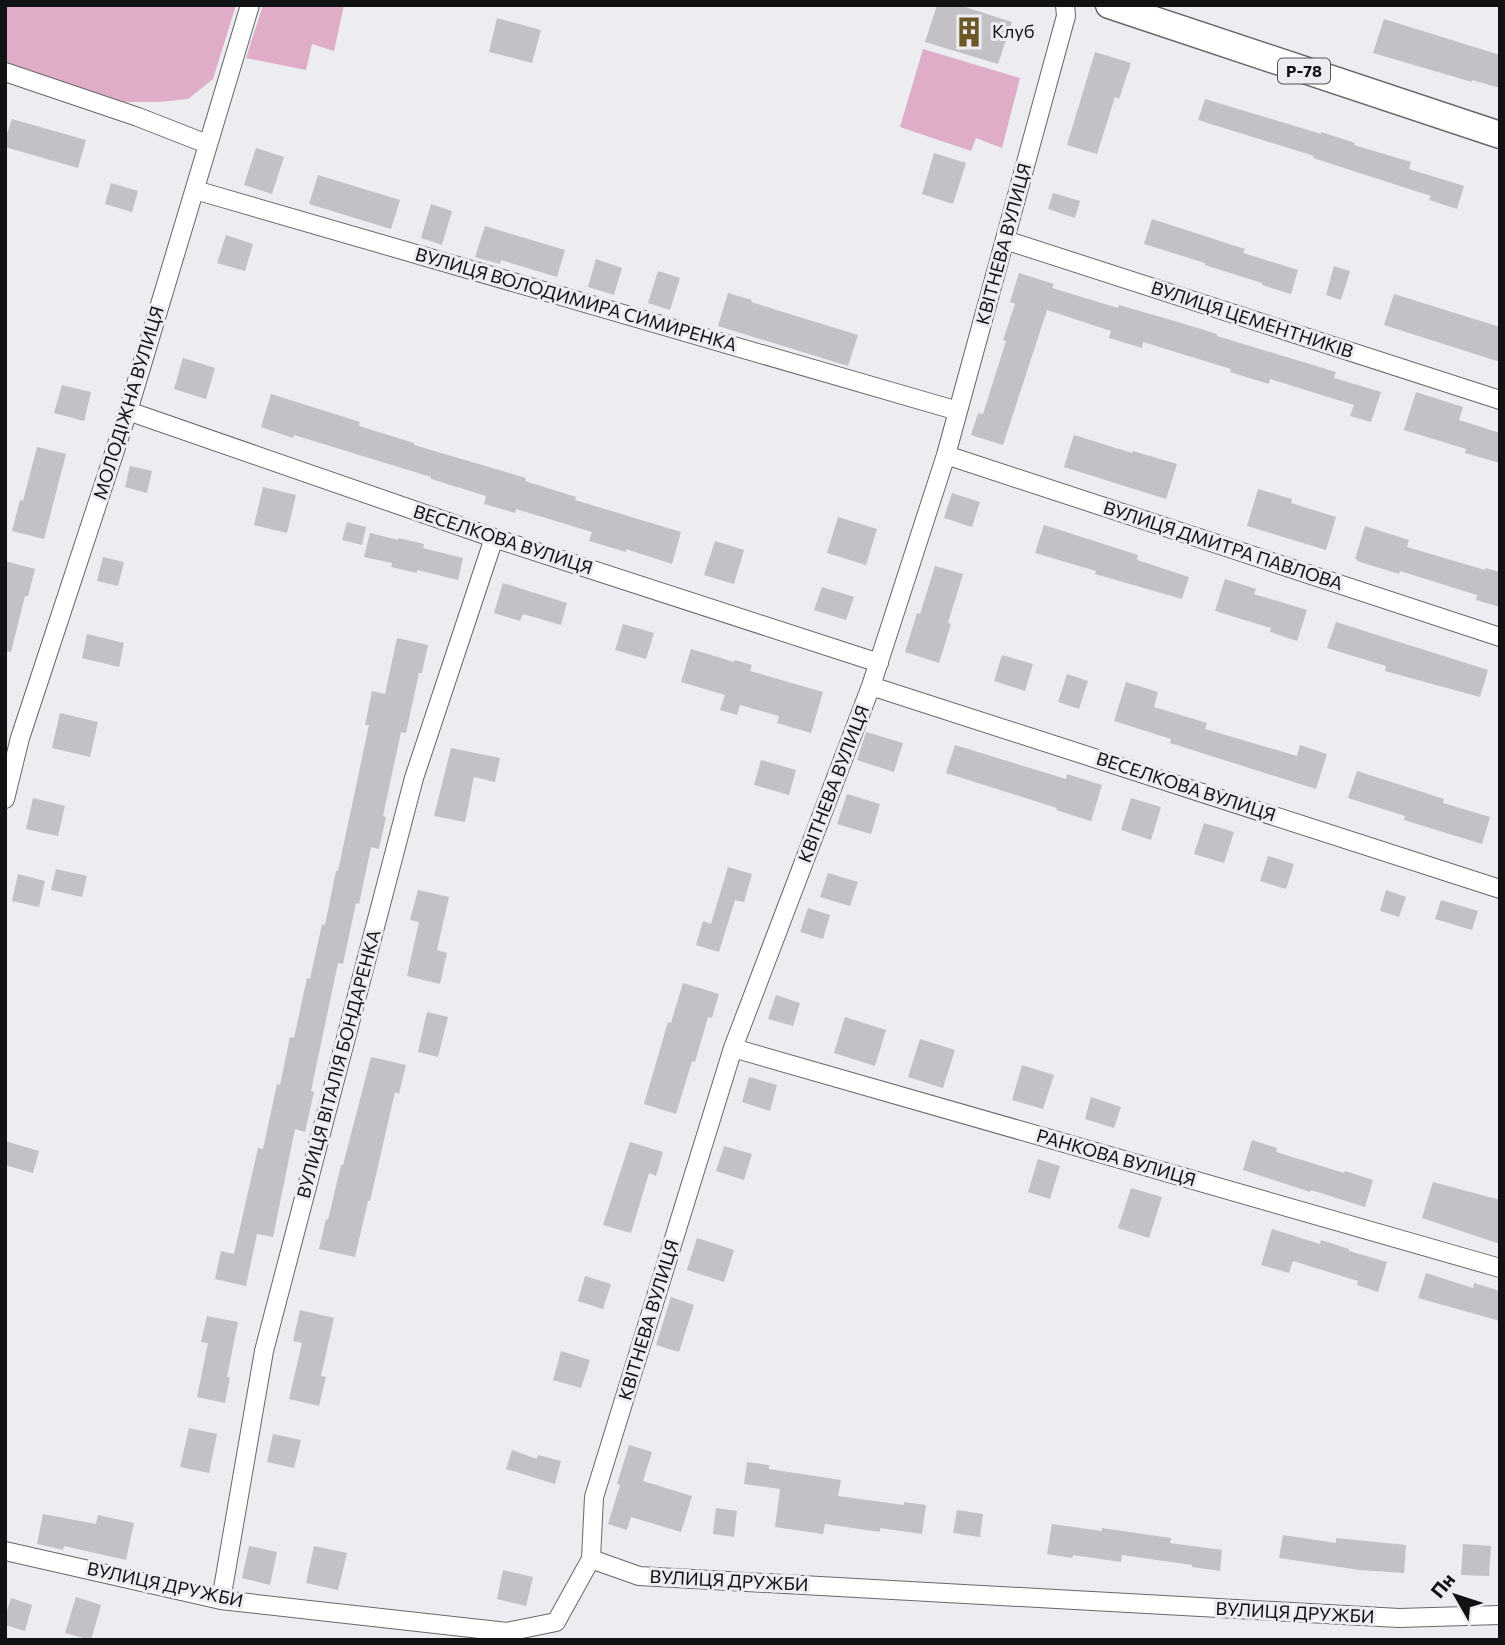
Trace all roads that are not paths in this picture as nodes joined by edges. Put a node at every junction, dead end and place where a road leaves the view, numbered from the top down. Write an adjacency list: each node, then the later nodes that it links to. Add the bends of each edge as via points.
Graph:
1 (250, 5): 6 (street, МОЛОДІЖНА ВУЛИЦЯ)
2 (1065, 5): 8 (street, КВІТНЕВА ВУЛИЦЯ, via 1066,16)
3 (1109, 5): 5 (main road, Р-78)
4 (5, 72): 6 (street)
5 (1500, 135)
6 (207, 144): 7 (street, МОЛОДІЖНА ВУЛИЦЯ)
7 (194, 190): 10 (street, МОЛОДІЖНА ВУЛИЦЯ); 11 (street, ВУЛИЦЯ ВОЛОДИМИРА СИМИРЕНКА)
8 (1005, 240): 9 (street, ВУЛИЦЯ ЦЕМЕНТНИКІВ); 11 (street, КВІТНЕВА ВУЛИЦЯ)
9 (1500, 400)
10 (128, 411): 13 (street, ВЕСЕЛКОВА ВУЛИЦЯ); 17 (street, МОЛОДІЖНА ВУЛИЦЯ)
11 (958, 411): 12 (street, КВІТНЕВА ВУЛИЦЯ)
12 (946, 456): 14 (street, ВУЛИЦЯ ДМИТРА ПАВЛОВА); 15 (street, КВІТНЕВА ВУЛИЦЯ)
13 (494, 538): 15 (street, ВЕСЕЛКОВА ВУЛИЦЯ); 24 (street, ВУЛИЦЯ ВІТАЛІЯ БОНДАРЕНКА, via 414,778 264,1352)
14 (1500, 637)
15 (879, 663): 16 (street, КВІТНЕВА ВУЛИЦЯ)
16 (871, 686): 19 (street, ВЕСЕЛКОВА ВУЛИЦЯ); 20 (street, КВІТНЕВА ВУЛИЦЯ)
17 (13, 737): 18 (street, МОЛОДІЖНА ВУЛИЦЯ)
18 (5, 799)
19 (1500, 889)
20 (733, 1048): 21 (street, РАНКОВА ВУЛИЦЯ); 23 (street, КВІТНЕВА ВУЛИЦЯ, via 594,1497)
21 (1500, 1268)
22 (5, 1550): 24 (street, ВУЛИЦЯ ДРУЖБИ)
23 (591, 1559): 24 (street, ВУЛИЦЯ ДРУЖБИ, via 556,1622 507,1632); 25 (street, ВУЛИЦЯ ДРУЖБИ, via 639,1576 1399,1618)
24 (221, 1600)
25 (1500, 1615)

